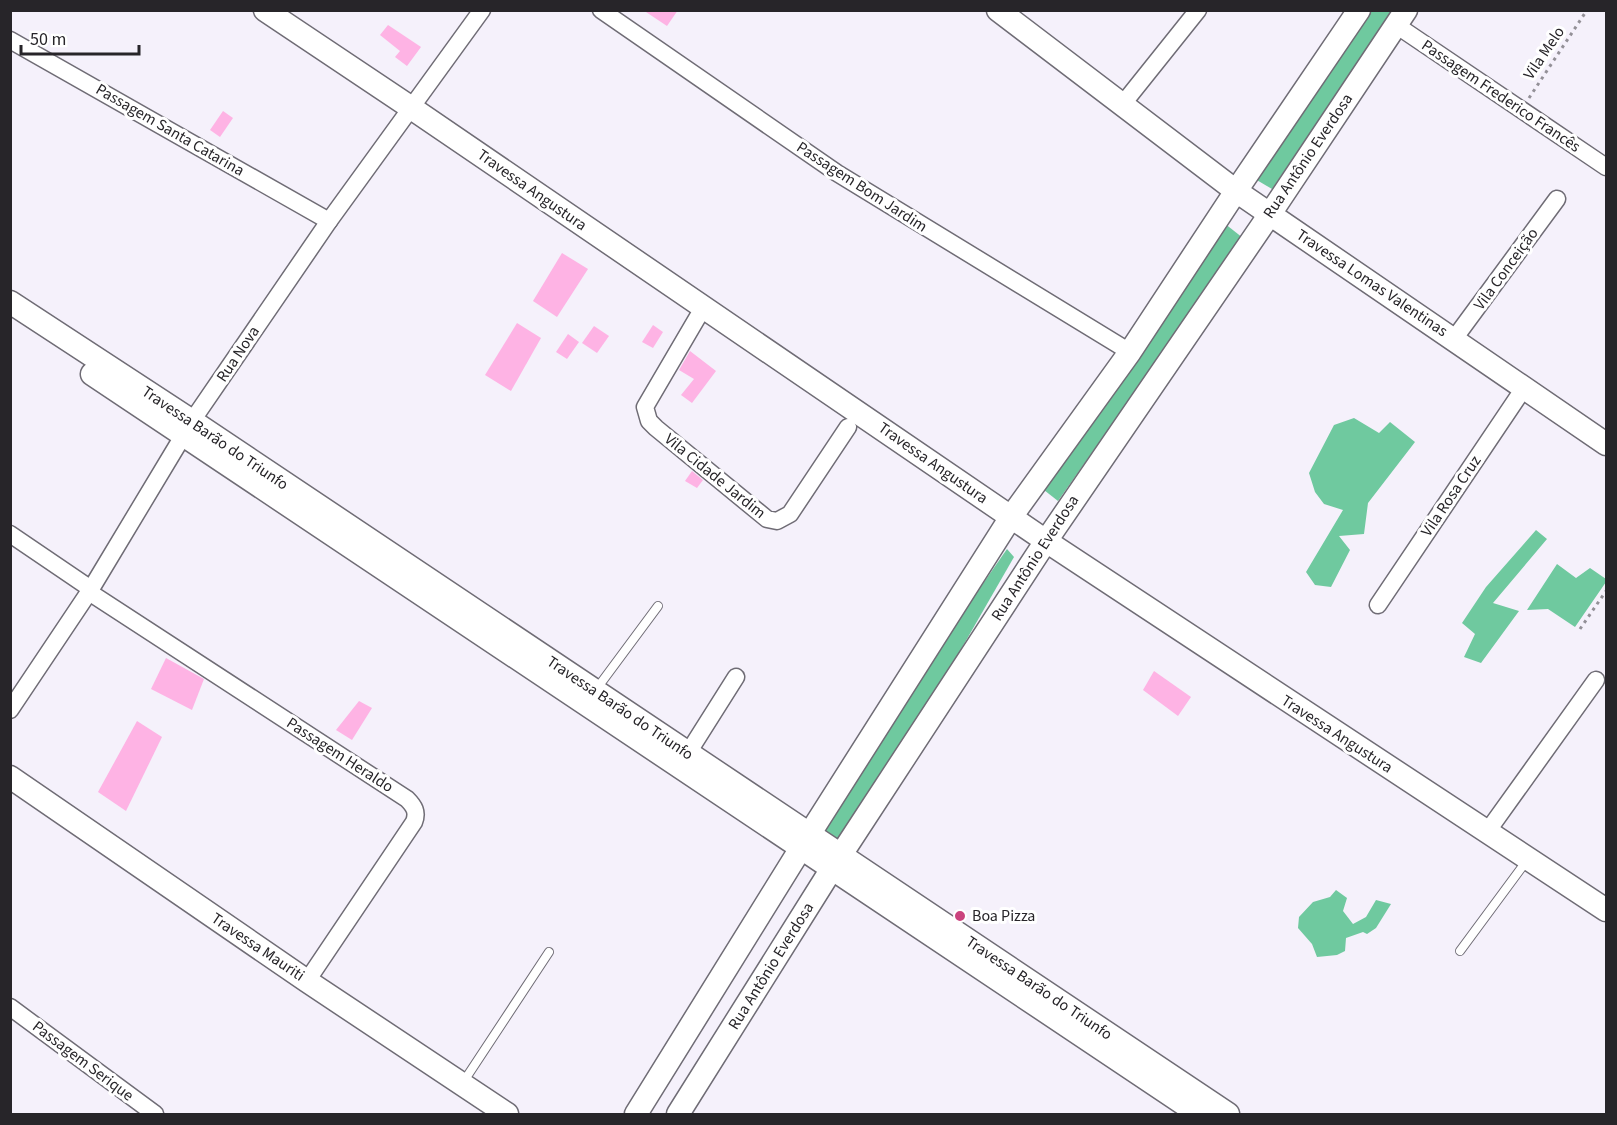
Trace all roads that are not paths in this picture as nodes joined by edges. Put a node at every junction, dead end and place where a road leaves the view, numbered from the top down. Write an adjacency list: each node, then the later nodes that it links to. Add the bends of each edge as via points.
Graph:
1 (265, 10): 10 (street, Travessa Angustura)
2 (482, 10): 10 (street, Rua Nova)
3 (601, 10): 20 (street, Passagem Bom Jardim, via 837,173)
4 (998, 10): 9 (street, Travessa Lomas Valentinas)
5 (1198, 10): 9 (street)
6 (1359, 10): 12 (street)
7 (1401, 18): 11 (street, Passagem Frederico Francês, via 1521,109); 14 (street, Rua Antônio Everdosa)
8 (10, 40): 15 (street, Passagem Santa Catarina)
9 (1122, 105): 12 (street, Travessa Lomas Valentinas)
10 (411, 107): 15 (street, Rua Nova); 17 (street, Travessa Angustura)
11 (1606, 167)
12 (1236, 191): 14 (street, Travessa Lomas Valentinas); 20 (street)
13 (1557, 199): 19 (street, Vila Conceição)
14 (1269, 214): 19 (street, Travessa Lomas Valentinas); 28 (street, Rua Antônio Everdosa)
15 (329, 221): 24 (street, Rua Nova)
16 (10, 302): 21 (street, Travessa Barão do Triunfo)
17 (703, 308): 23 (street, Travessa Angustura); 23 (street, Vila Cidade Jardim, via 645,407 645,414 656,428 767,519 777,521 790,514)
18 (10, 320): 21 (street, Travessa Barão do Triunfo)
19 (1454, 339): 22 (street, Travessa Lomas Valentinas)
20 (1130, 352): 26 (street)
21 (99, 370): 24 (street, Travessa Barão do Triunfo)
22 (1524, 388): 25 (street, Travessa Lomas Valentinas); 30 (street, Vila Rosa Cruz)
23 (853, 419): 26 (street, Travessa Angustura)
24 (188, 428): 29 (street, Rua Nova); 32 (street, Travessa Barão do Triunfo)
25 (1606, 444)
26 (1011, 518): 28 (street, Travessa Angustura); 40 (street)
27 (10, 534): 29 (street)
28 (1046, 541): 39 (street, Travessa Angustura); 42 (street, Rua Antônio Everdosa)
29 (90, 590): 36 (street, Rua Nova); 46 (street, Passagem Heraldo, via 413,806 417,816 414,822)
30 (1378, 605)
31 (658, 606): 35 (lane)
32 (516, 648): 35 (street, Travessa Barão do Triunfo); 40 (street, Travessa Barão do Triunfo)
33 (736, 677): 37 (street)
34 (1596, 681): 39 (street)
35 (594, 691): 37 (street, Travessa Barão do Triunfo)
36 (10, 710)
37 (688, 753): 40 (street, Travessa Barão do Triunfo)
38 (10, 777): 46 (street, Travessa Mauriti)
39 (1487, 832): 41 (street, Travessa Angustura)
40 (805, 842): 42 (street, Travessa Barão do Triunfo); 53 (street)
41 (1528, 859): 43 (street, Travessa Angustura); 44 (lane)
42 (836, 863): 49 (street, Travessa Barão do Triunfo); 54 (street, Rua Antônio Everdosa)
43 (1606, 910)
44 (1460, 951)
45 (549, 952): 48 (lane)
46 (307, 981): 48 (street, Travessa Mauriti)
47 (10, 1007): 51 (street, Passagem Serique)
48 (462, 1084): 52 (street, Travessa Mauriti)
49 (1174, 1088): 50 (street, Travessa Barão do Triunfo); 55 (street, Travessa Barão do Triunfo)
50 (1195, 1113)
51 (155, 1114)
52 (507, 1114)
53 (636, 1114)
54 (678, 1114)
55 (1228, 1114)

